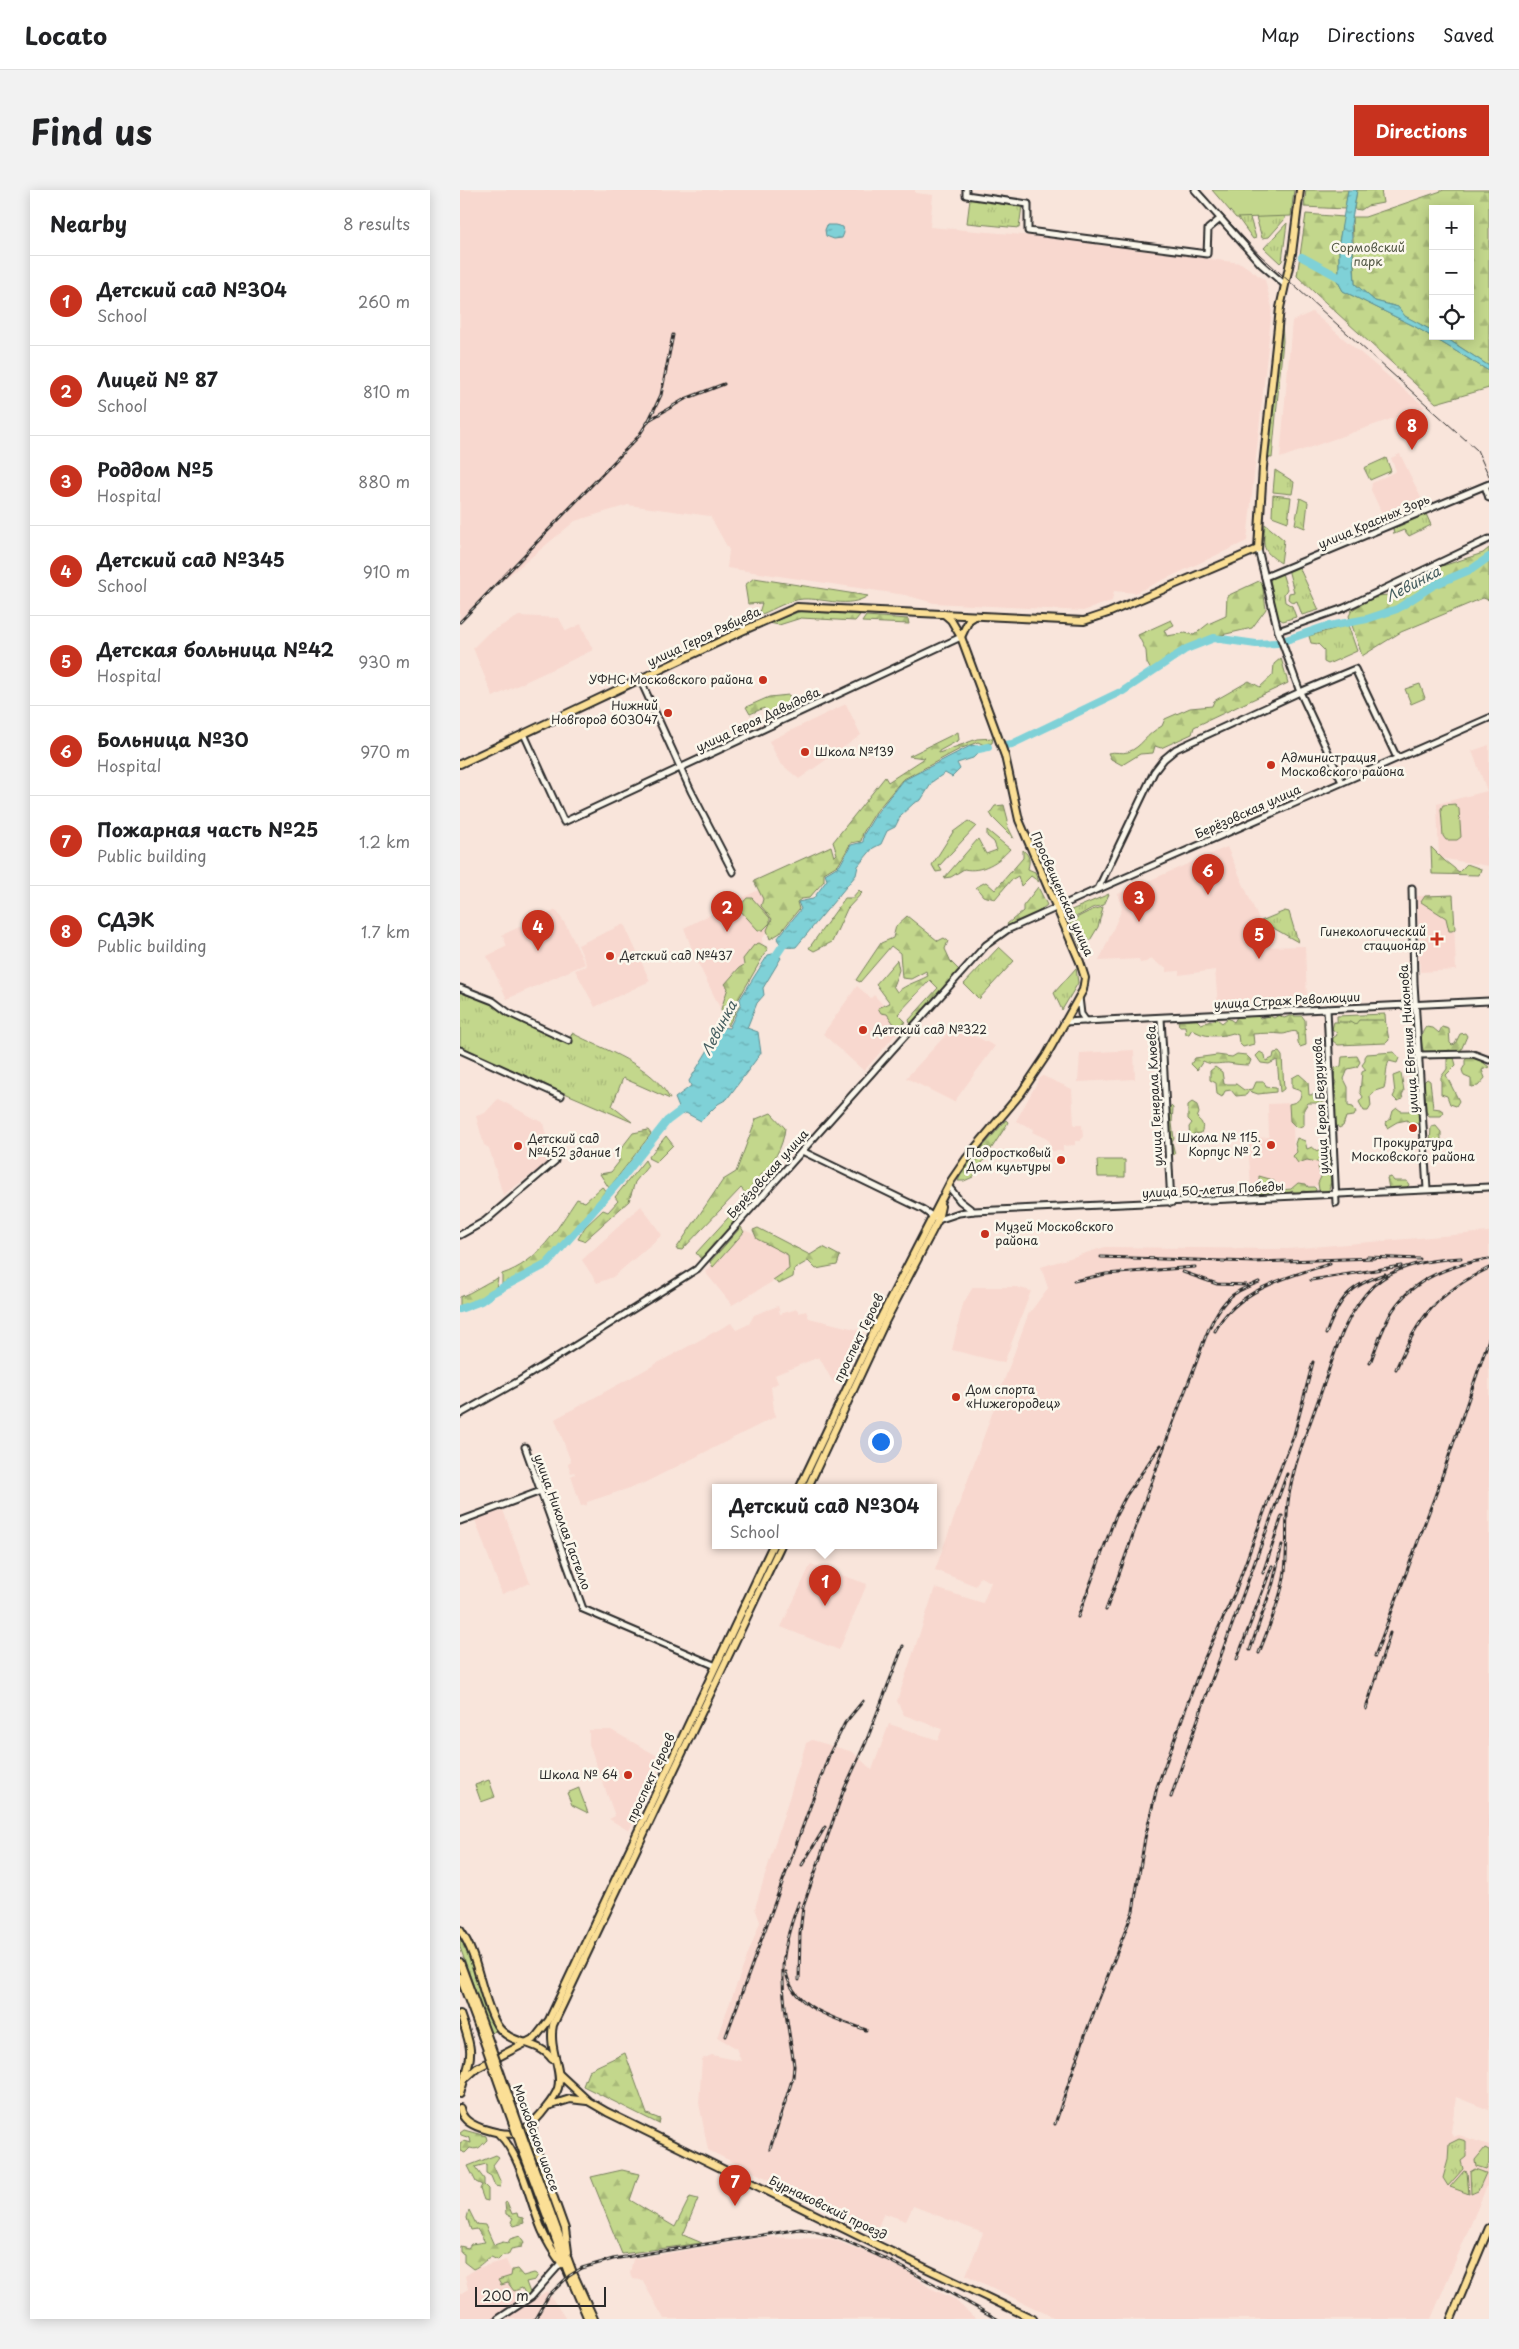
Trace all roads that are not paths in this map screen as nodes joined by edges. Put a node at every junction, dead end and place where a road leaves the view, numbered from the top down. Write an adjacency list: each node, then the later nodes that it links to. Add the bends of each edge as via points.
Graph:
1 (1195, 190): 4 (street)
2 (1300, 190): 5 (main road, via 1292,253)
3 (966, 193): 4 (street, via 1028,204 1028,231 1207,254 1208,229)
4 (1220, 219): 5 (street)
5 (1284, 284): 9 (main road, via 1263,467)
6 (1487, 485): 7 (street); 10 (street, улица Красных Зорь)
7 (1489, 498)
8 (1489, 539): 13 (street, via 1344,608)
9 (1258, 549): 10 (street); 12 (main road, улица Героя Рябцева, via 1084,621)
10 (1265, 577): 13 (street)
11 (944, 614): 12 (main road, улица Героя Рябцева); 14 (main road, Просвещенская улица); 15 (main road, улица Героя Рябцева, via 797,607)
12 (975, 615): 14 (main road)
13 (1278, 631): 16 (street)
14 (961, 637): 21 (street, улица Героя Давыдова); 26 (main road, Просвещенская улица, via 1005,756 1018,820)
15 (640, 679): 18 (main road, улица Героя Рябцева); 21 (street)
16 (1300, 692): 19 (street, via 1355,669); 22 (street); 25 (street, via 1176,749 1164,759 1154,772)
17 (1489, 718): 19 (street, Берёзовская улица)
18 (524, 734): 20 (main road, улица Героя Рябцева); 21 (street, улица Героя Давыдова, via 564,822)
19 (1397, 758): 22 (street, Берёзовская улица)
20 (460, 764)
21 (680, 768): 23 (street)
22 (1342, 782): 25 (street, Берёзовская улица)
23 (733, 872)
24 (1412, 888): 30 (street, улица Евгения Никонова)
25 (1098, 889): 26 (street, Берёзовская улица)
26 (1056, 908): 28 (main road, Просвещенская улица, via 1084,974 1084,986); 40 (street, Берёзовская улица, via 1007,930 986,945)
27 (460, 988): 35 (street, via 493,1001 509,1013)
28 (1079, 997): 33 (street, via 1081,1014); 34 (main road, Просвещенская улица)
29 (1489, 1001): 30 (street, улица Страж Революции)
30 (1415, 1004): 31 (street, улица Страж Революции); 37 (street, улица Евгения Никонова)
31 (1327, 1009): 32 (street, улица Страж Революции); 45 (street, улица Героя Безрукова)
32 (1161, 1018): 33 (street, улица Страж Революции); 46 (street, улица Генерала Клюева)
33 (1087, 1021): 34 (street, улица Страж Революции)
34 (1064, 1022): 43 (main road, Просвещенская улица, via 1028,1083 962,1164)
35 (569, 1041)
36 (460, 1050): 39 (street)
37 (1420, 1055): 38 (street, via 1473,1054); 44 (street, улица Евгения Никонова)
38 (1489, 1060)
39 (561, 1096)
40 (802, 1152): 49 (street); 51 (street, Берёзовская улица, via 697,1269)
41 (555, 1161): 50 (street, via 485,1221)
42 (1489, 1186): 44 (street, улица 50-летия Победы)
43 (949, 1187): 48 (street); 49 (main road, проспект Героев)
44 (1427, 1189): 45 (street, улица 50-летия Победы)
45 (1335, 1194): 46 (street, улица 50-летия Победы); 47 (street, улица Героя Безрукова)
46 (1171, 1203): 48 (street, улица 50-летия Победы)
47 (1336, 1203)
48 (974, 1211): 49 (street, улица 50-летия Победы)
49 (936, 1218): 53 (main road, проспект Героев, via 876,1327); 54 (main road, проспект Героев)
50 (460, 1236)
51 (460, 1414)
52 (525, 1447): 55 (street, улица Николая Гастелло)
53 (801, 1484)
54 (809, 1484)
55 (541, 1491): 56 (street); 59 (street, улица Николая Гастелло, via 583,1609)
56 (460, 1522)
57 (771, 1549): 59 (main road, проспект Героев)
58 (779, 1549): 66 (main road, проспект Героев, via 558,2016 551,2033)
59 (716, 1666): 65 (main road, проспект Героев, via 549,2020)
60 (460, 1930): 65 (main road, via 497,2025 509,2037)
61 (460, 1962): 64 (main road, Московское шоссе)
62 (460, 1977): 64 (main road, Московское шоссе)
63 (460, 2014): 68 (main road, via 472,2056)
64 (484, 2036): 79 (main road, Московское шоссе, bridge)
65 (526, 2044): 66 (main road, via 542,2048); 68 (main road, проспект Героев, via 477,2068)
66 (554, 2062): 67 (main road)
67 (559, 2074): 70 (main road); 71 (main road, via 558,2088)
68 (466, 2078): 69 (main road)
69 (460, 2094)
70 (588, 2101): 71 (main road, via 570,2099); 83 (main road, Бурнаковский проезд, via 876,2245)
71 (548, 2106): 74 (main road)
72 (460, 2108): 75 (main road)
73 (460, 2123): 75 (main road)
74 (533, 2123): 76 (main road, via 519,2133); 79 (main road, via 532,2137 565,2229)
75 (472, 2125): 76 (main road)
76 (498, 2133): 78 (main road, via 515,2158 542,2232)
77 (1489, 2228): 84 (main road)
78 (561, 2263): 79 (main road); 80 (street, via 531,2297)
79 (569, 2269): 81 (main road, Московское шоссе); 82 (main road, Московское шоссе)
80 (498, 2319)
81 (588, 2319)
82 (594, 2319)
83 (1034, 2319)
84 (1451, 2319)

